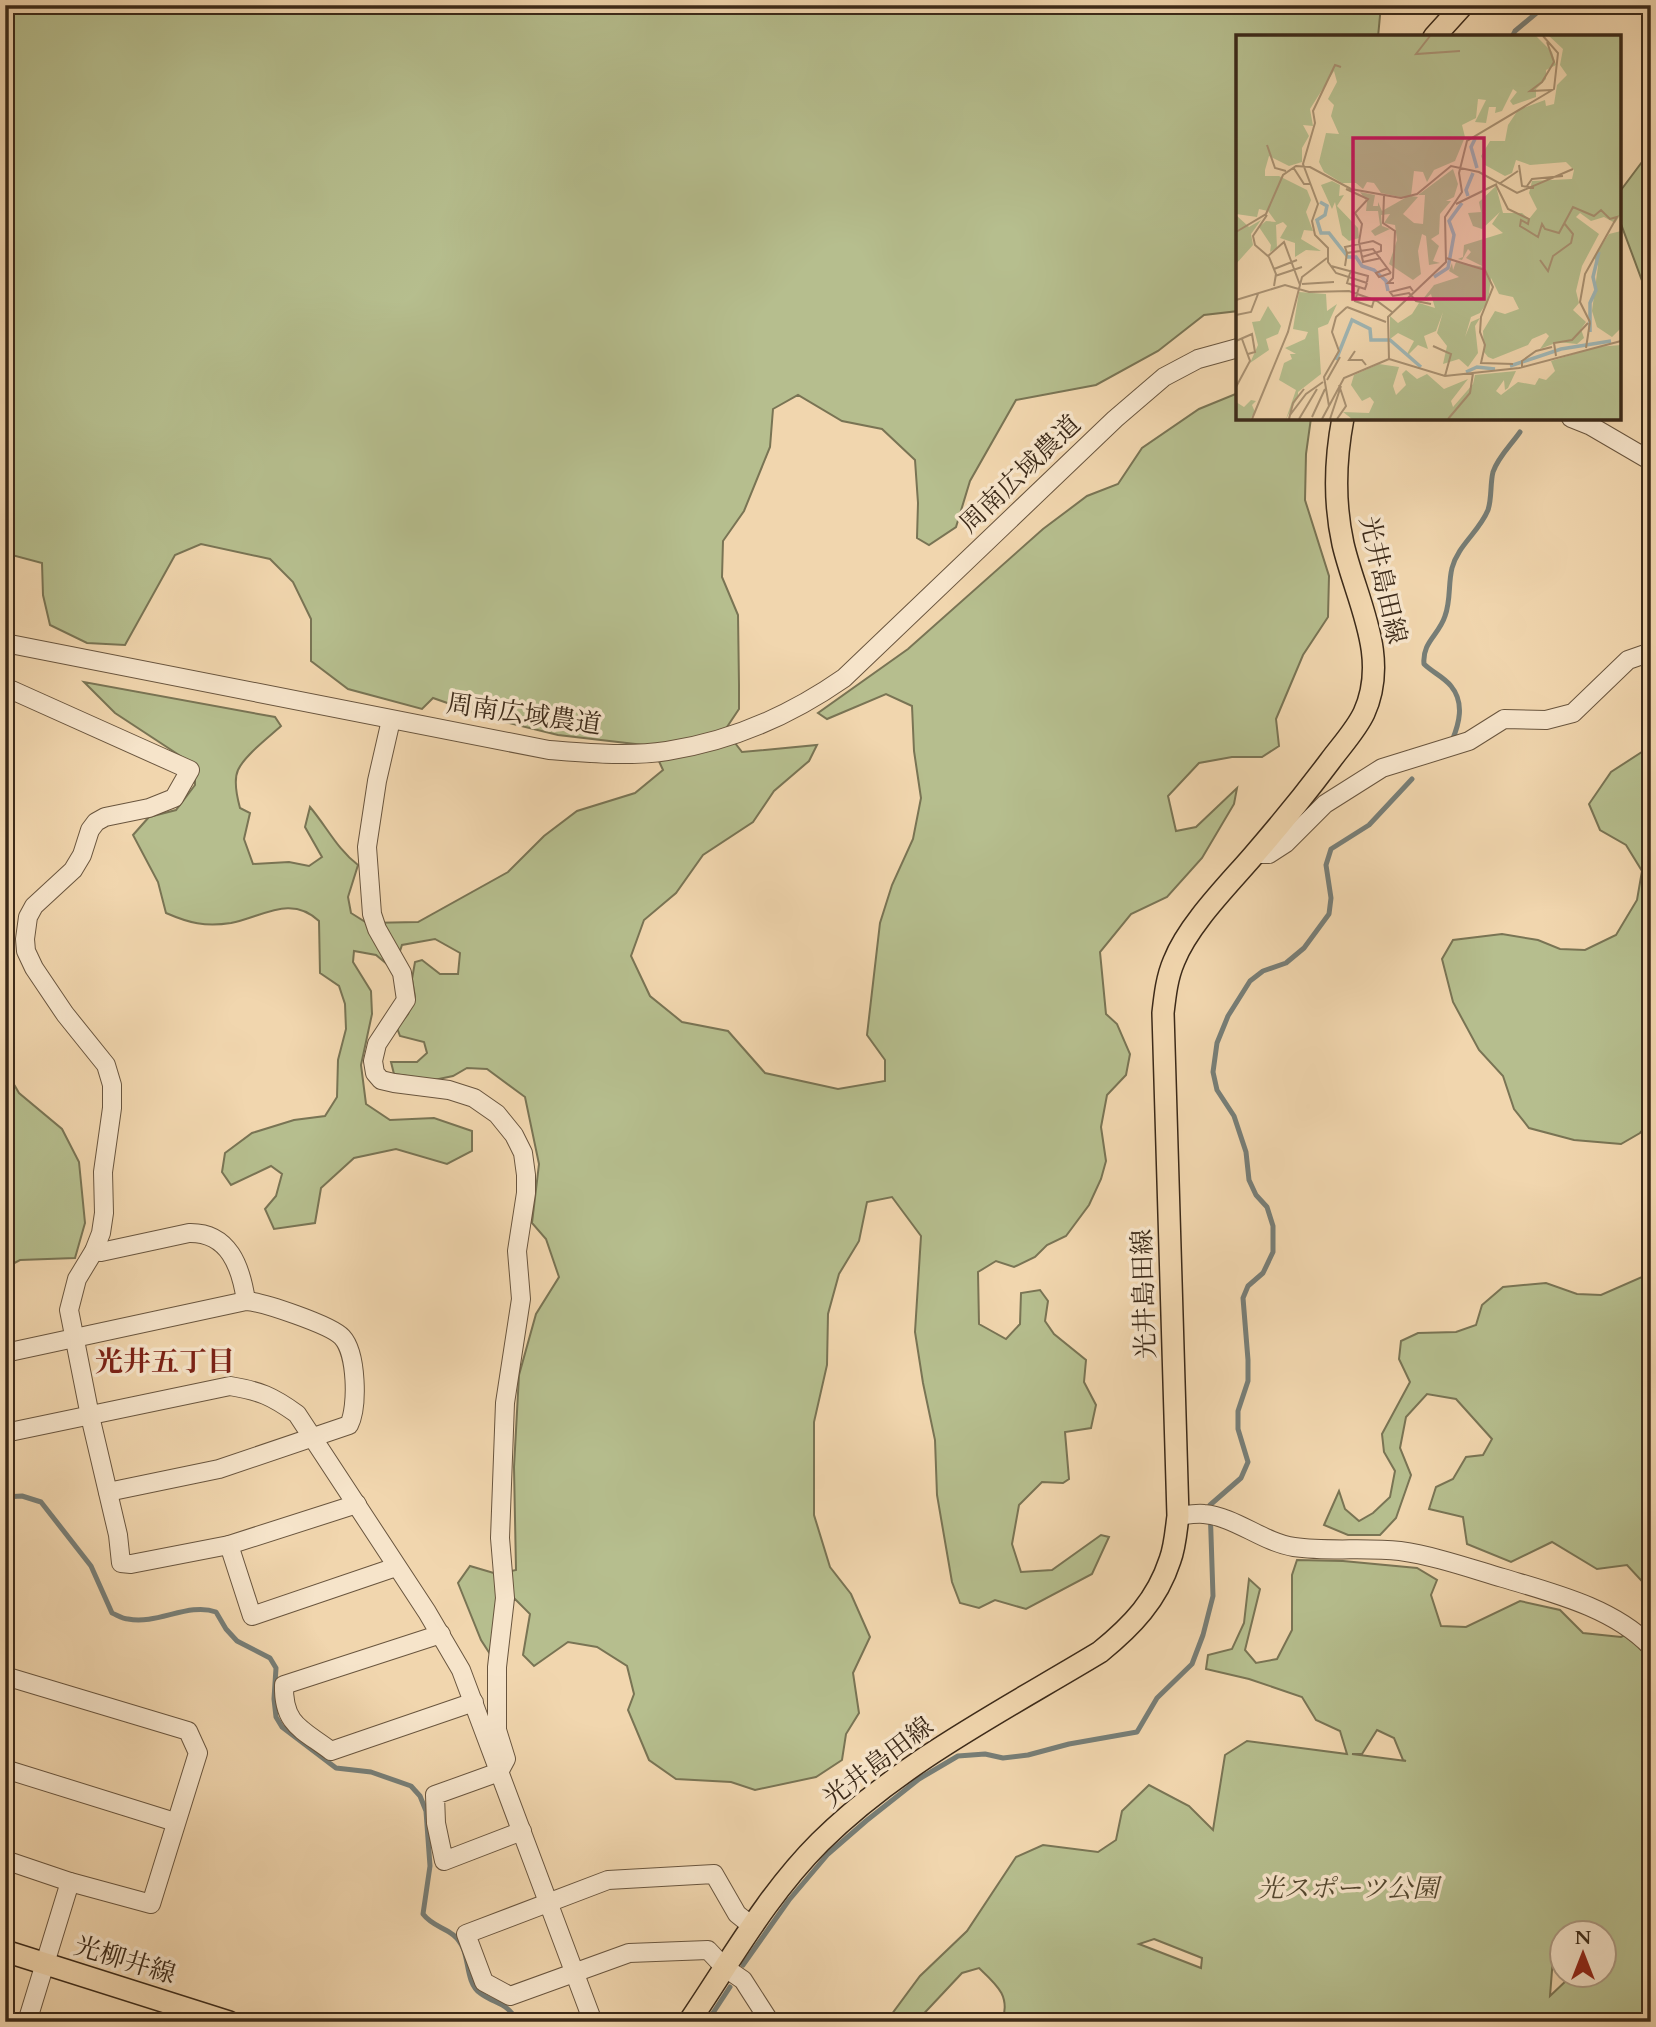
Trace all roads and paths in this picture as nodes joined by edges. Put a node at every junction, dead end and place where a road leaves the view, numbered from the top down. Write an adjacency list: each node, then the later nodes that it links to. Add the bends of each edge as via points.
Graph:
1 (1463, 5): 2 (main road)
2 (1436, 35)
3 (1236, 349): 10 (street, 周南広域農道, via 1198,359 1164,377 844,678 810,702 758,727 666,751 605,754 549,750)
4 (1342, 420): 11 (main road, 光井島田線, via 1338,510 1343,545 1369,623 1373,682 1363,714 1350,734)
5 (1576, 420): 6 (street)
6 (1651, 461)
7 (5, 643): 10 (street, 周南広域農道)
8 (1651, 652): 11 (street, via 1628,660 1573,713 1546,720 1504,719 1469,741 1382,768 1325,804 1286,843 1269,854)
9 (5, 687): 12 (street, via 190,770 174,798 96,822 73,870 28,917 26,951 34,968 106,1065 112,1085 103,1172 104,1213)
10 (391, 720): 29 (street, via 367,846 372,914 402,973 405,1000 377,1044 375,1073 381,1080 449,1090 482,1103 514,1135 526,1175 517,1251 521,1298 504,1414 500,1538 505,1598 497,1667 497,1730 506,1759)
11 (1255, 854): 21 (main road, 光井島田線, via 1217,897 1174,960 1163,1013)
12 (94, 1251): 13 (street, via 203,1233 222,1243 236,1260); 14 (street, via 77,1279 69,1310)
13 (246, 1301): 14 (street); 18 (street, via 285,1310 341,1335 351,1350 354,1415 349,1425)
14 (74, 1339): 15 (street); 16 (street)
15 (5, 1353)
16 (90, 1416): 17 (street); 18 (street, via 230,1387 258,1391 282,1403 297,1415); 19 (street)
17 (5, 1433)
18 (312, 1438): 19 (street, via 219,1469); 20 (street)
19 (108, 1492): 22 (street, via 121,1563)
20 (357, 1504): 22 (street); 23 (street)
21 (1178, 1516): 25 (street, via 1219,1517 1294,1547 1400,1551 1447,1561 1608,1616); 35 (main road, 光井島田線, via 1171,1559 1158,1588 1126,1630 1100,1652 907,1769 866,1800 818,1844)
22 (229, 1545): 23 (street, via 252,1616)
23 (396, 1566): 24 (street)
24 (441, 1634): 27 (street); 27 (street, via 284,1685 284,1706 291,1720 331,1751)
25 (1651, 1647)
26 (5, 1676): 30 (street, via 188,1731 198,1753)
27 (474, 1702): 29 (street)
28 (5, 1769): 30 (street)
29 (499, 1772): 31 (street); 31 (street, via 435,1795 444,1861)
30 (175, 1822): 33 (street, via 151,1904)
31 (522, 1831): 34 (street)
32 (5, 1860): 33 (street)
33 (70, 1882): 37 (street)
34 (548, 1903): 35 (street, via 608,1880 714,1874 737,1914); 39 (street); 39 (street, via 466,1934 484,1982 510,1996)
35 (752, 1926): 38 (main road, 光井島田線)
36 (5, 1951): 37 (main road, 光柳井線)
37 (46, 1965): 40 (street); 41 (main road, 光柳井線)
38 (724, 1967): 39 (street, via 708,1950 629,1953); 43 (main road, 光井島田線); 44 (street, via 743,1980)
39 (575, 1973): 42 (street)
40 (27, 2022)
41 (229, 2022)
42 (593, 2022)
43 (689, 2022)
44 (770, 2022)

